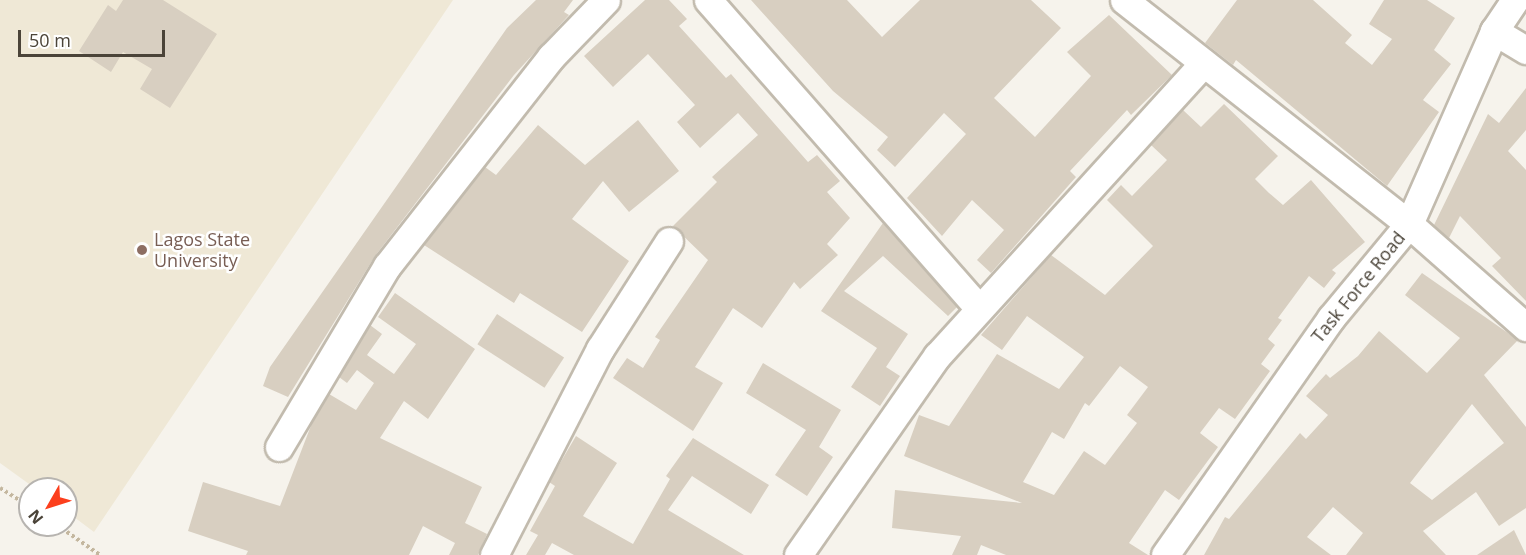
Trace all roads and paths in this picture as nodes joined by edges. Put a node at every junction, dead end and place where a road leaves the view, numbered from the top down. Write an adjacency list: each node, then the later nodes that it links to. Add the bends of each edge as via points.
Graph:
1 (606, 0): 11 (street, via 552,57 387,266)
2 (708, 0): 9 (street)
3 (1124, 0): 6 (street)
4 (1500, 12): 5 (street); 7 (street, Task Force Road)
5 (1526, 50)
6 (1204, 63): 7 (street); 9 (street)
7 (1409, 224): 10 (street); 18 (street, Task Force Road, via 1303,356)
8 (669, 241): 16 (street, via 600,349)
9 (978, 307): 17 (street, via 937,356)
10 (1526, 327)
11 (279, 447)
12 (0, 488): 13 (path)
13 (18, 499)
14 (74, 537): 15 (path)
15 (100, 555)
16 (494, 555)
17 (798, 555)
18 (1165, 555)

